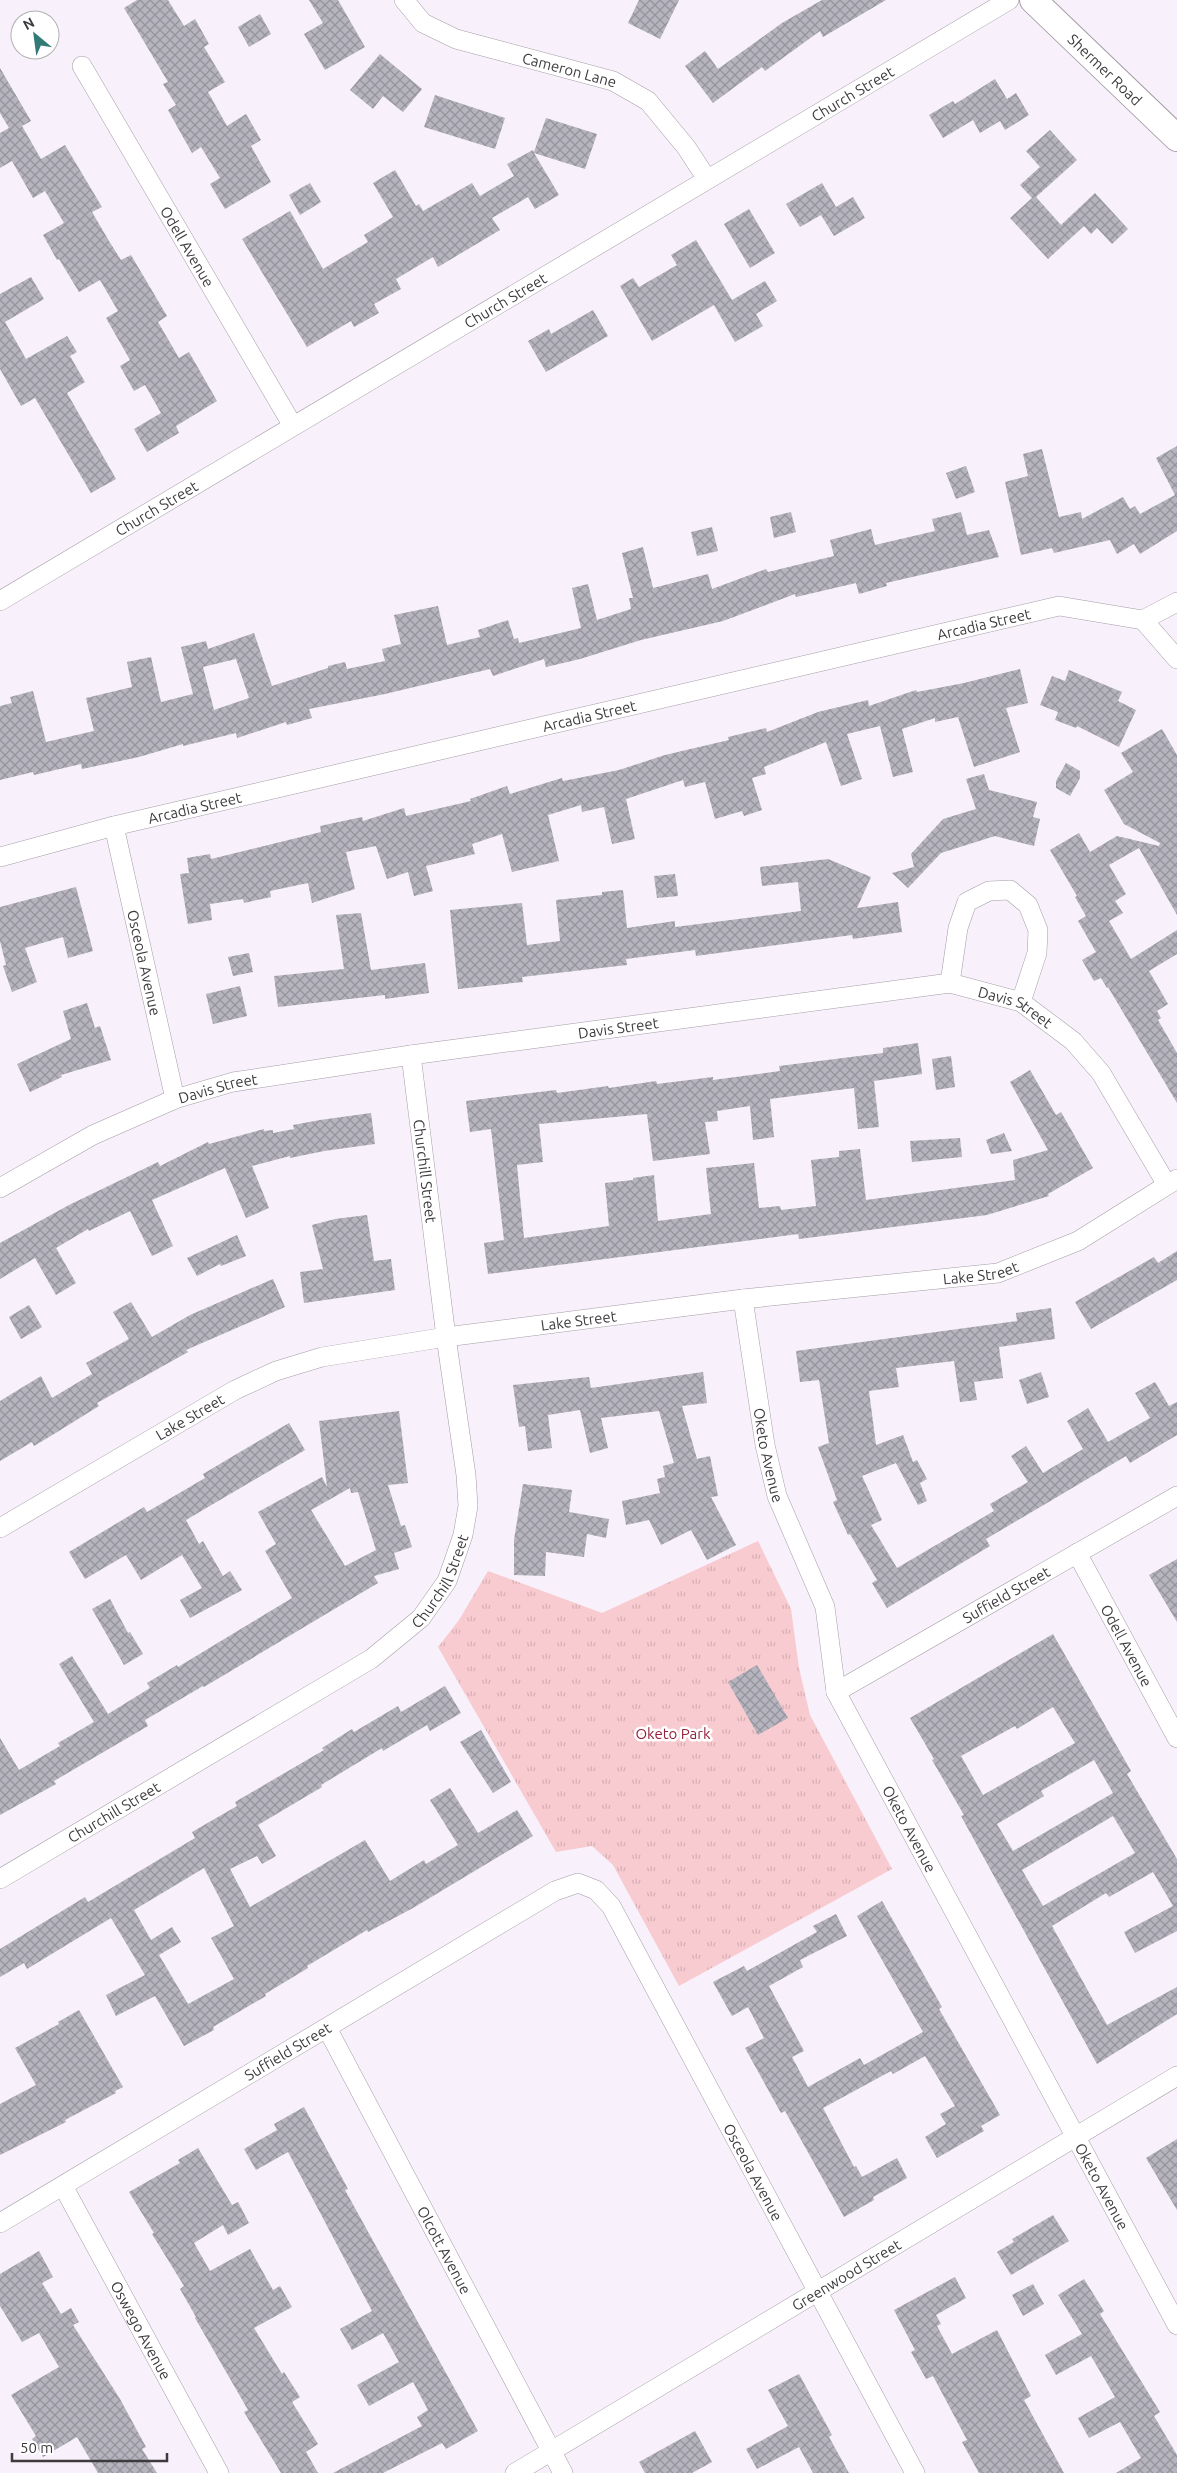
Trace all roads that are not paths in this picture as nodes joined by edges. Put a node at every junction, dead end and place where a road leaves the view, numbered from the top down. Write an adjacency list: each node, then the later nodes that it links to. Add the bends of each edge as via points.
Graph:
1 (404, 0): 6 (street, Cameron Lane, via 423,23 456,39 613,81 648,100 686,147)
2 (1008, 0): 6 (street, Church Street)
3 (1033, 0): 5 (main road, Shermer Road)
4 (82, 66): 7 (street, Odell Avenue)
5 (1177, 138)
6 (707, 180): 7 (street, Church Street)
7 (293, 426): 8 (street, Church Street)
8 (0, 601)
9 (1177, 602): 10 (street)
10 (1143, 620): 11 (street); 12 (street, Arcadia Street, via 1059,606)
11 (1177, 659)
12 (114, 826): 13 (street, Arcadia Street); 17 (street, Osceola Avenue)
13 (0, 856)
14 (950, 984): 15 (street, Davis Street); 15 (street, via 958,928 968,902 989,890 1010,890 1028,905 1038,930 1037,953); 16 (street, Davis Street)
15 (1021, 1002): 18 (street, Davis Street, via 1073,1041 1101,1073)
16 (411, 1054): 17 (street, Davis Street, via 233,1082); 21 (street, Churchill Street)
17 (175, 1099): 19 (street, Davis Street, via 93,1134)
18 (1172, 1182): 20 (street, Lake Street, via 1078,1241 998,1273)
19 (0, 1188)
20 (743, 1299): 21 (street, Lake Street); 25 (street, Oketo Avenue, via 765,1446 777,1496 825,1607)
21 (446, 1336): 23 (street, Lake Street, via 322,1357 276,1371 235,1390); 27 (street, Churchill Street, via 468,1506 463,1535 447,1581 421,1618 371,1658)
22 (1177, 1496): 24 (street, Suffield Street)
23 (0, 1528)
24 (1077, 1553): 25 (street, Suffield Street); 26 (street, Odell Avenue)
25 (836, 1692): 31 (street, Oketo Avenue)
26 (1177, 1738)
27 (0, 1879)
28 (578, 1883): 29 (street, Suffield Street, via 555,1891); 34 (street, Osceola Avenue, via 596,1890 611,1906)
29 (327, 2028): 32 (street, Suffield Street); 36 (street, Olcott Avenue)
30 (1177, 2076): 31 (street, Greenwood Street)
31 (1075, 2137): 34 (street, Greenwood Street); 35 (street, Oketo Avenue)
32 (63, 2186): 33 (street, Suffield Street); 37 (street, Oswego Avenue)
33 (0, 2223)
34 (818, 2291): 36 (street, Greenwood Street); 40 (street, Osceola Avenue)
35 (1177, 2325)
36 (551, 2451): 38 (street, Greenwood Street); 39 (street, Olcott Avenue)
37 (219, 2473)
38 (515, 2473)
39 (563, 2473)
40 (915, 2473)

